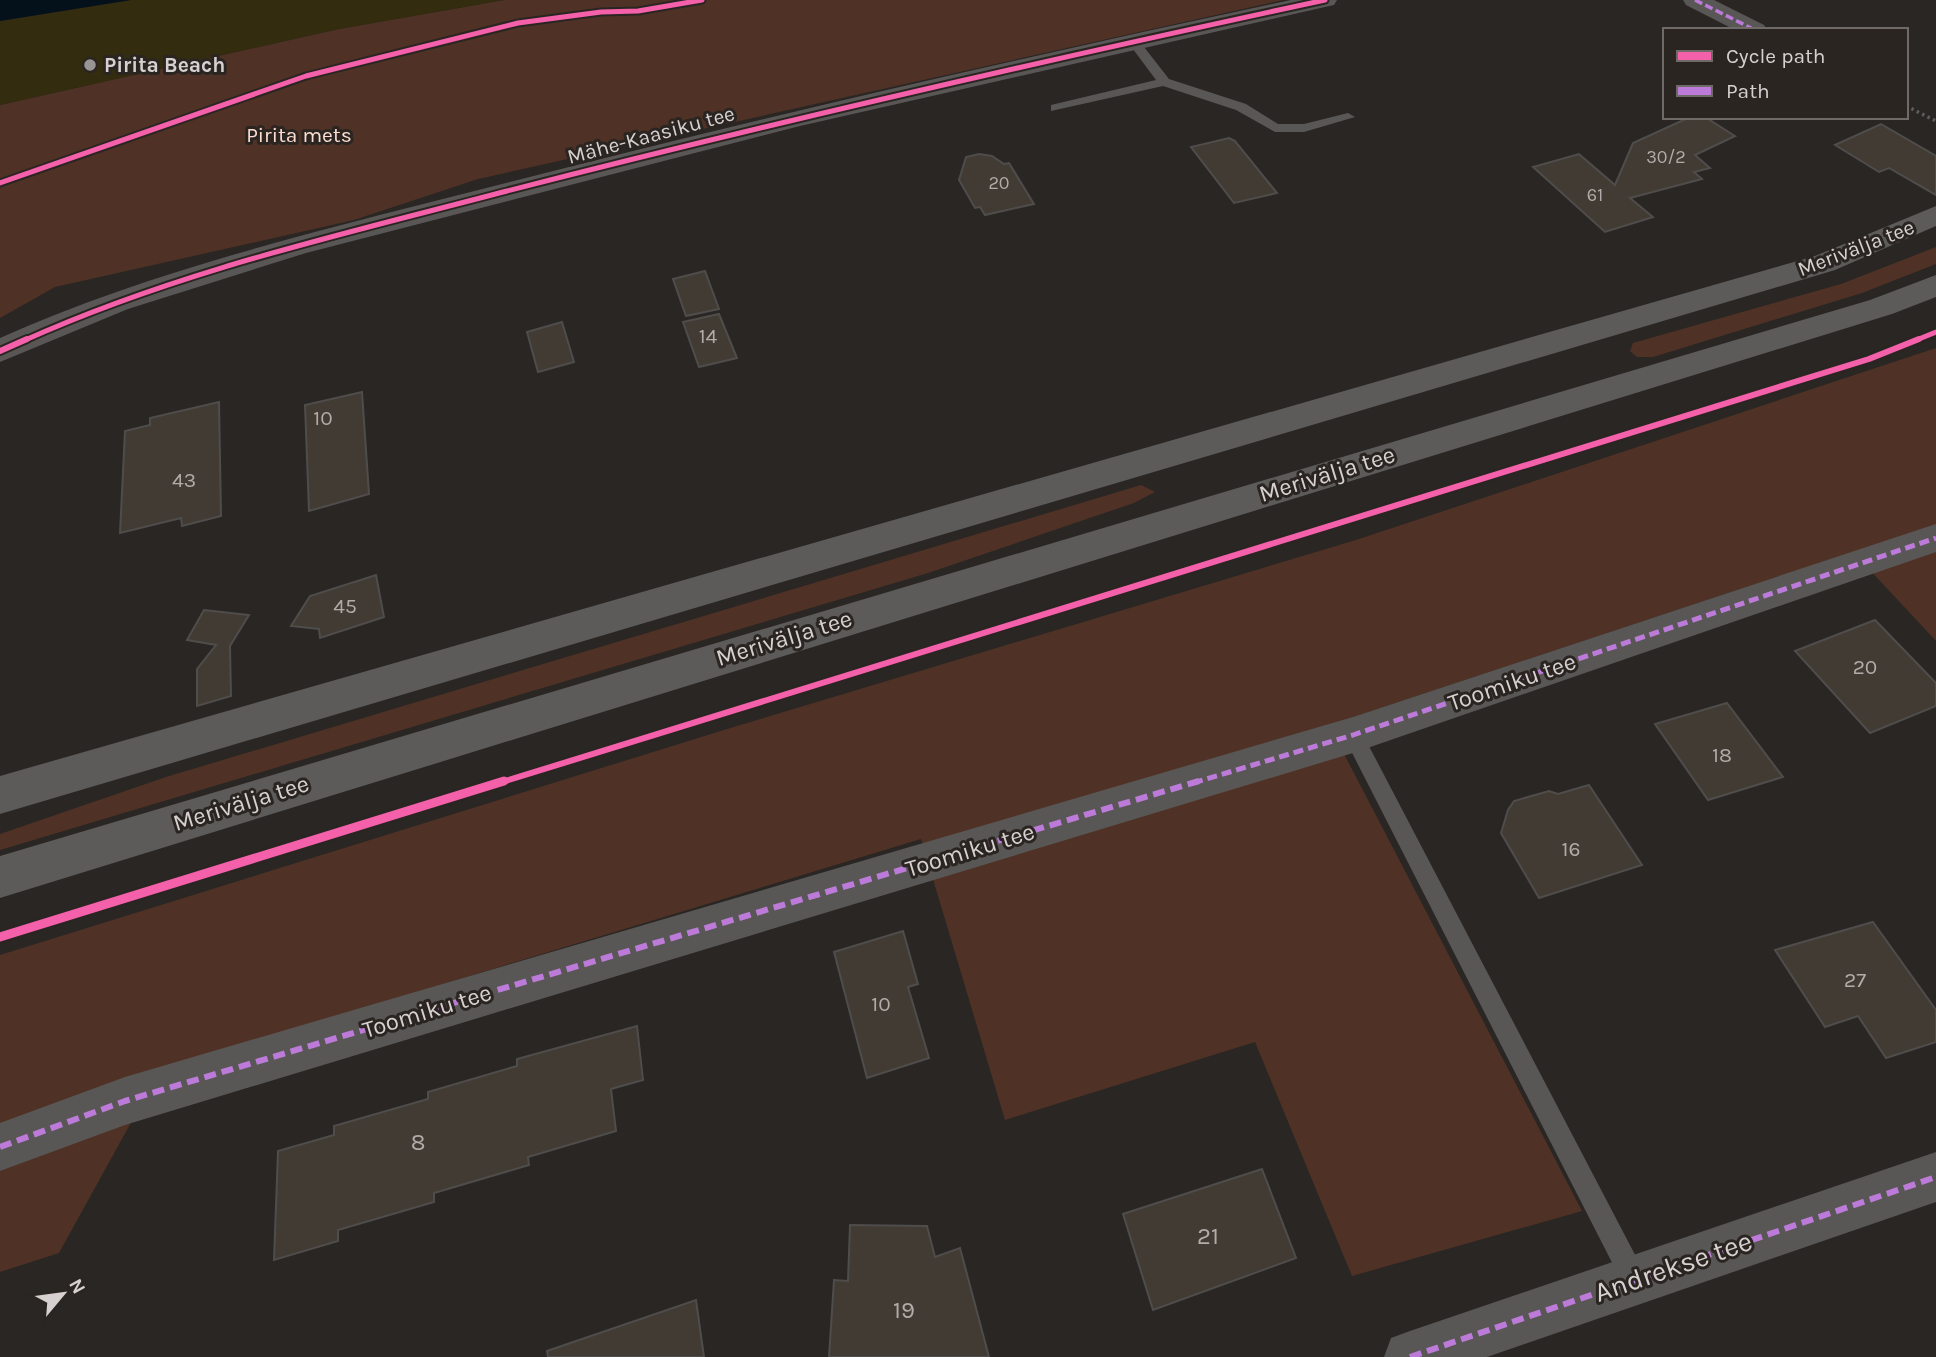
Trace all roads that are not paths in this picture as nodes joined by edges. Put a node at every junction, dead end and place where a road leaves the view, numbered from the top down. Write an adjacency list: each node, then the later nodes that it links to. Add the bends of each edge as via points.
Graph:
1 (1325, 0): 4 (street, Mähe-Kaasiku tee)
2 (1695, 0): 3 (street)
3 (1751, 28)
4 (1133, 41): 5 (lane); 10 (street, Mähe-Kaasiku tee, via 748,128 223,265 89,311)
5 (1164, 82): 6 (lane); 7 (lane, via 1241,107 1264,123 1286,130)
6 (1056, 108)
7 (1348, 117)
8 (1936, 215): 11 (main road, Merivälja tee, via 1825,263)
9 (1936, 285): 12 (main road, Merivälja tee, via 1881,307)
10 (0, 351)
11 (1581, 356): 12 (main road); 15 (main road, Merivälja tee)
12 (1568, 401): 16 (main road, Merivälja tee)
13 (1936, 538): 14 (street, Toomiku tee)
14 (1353, 736): 17 (street, Toomiku tee, via 125,1101); 19 (lane)
15 (0, 795)
16 (0, 877)
17 (0, 1147)
18 (1936, 1177): 19 (street, Andrekse tee)
19 (1633, 1279): 20 (street, Andrekse tee)
20 (1410, 1357)

